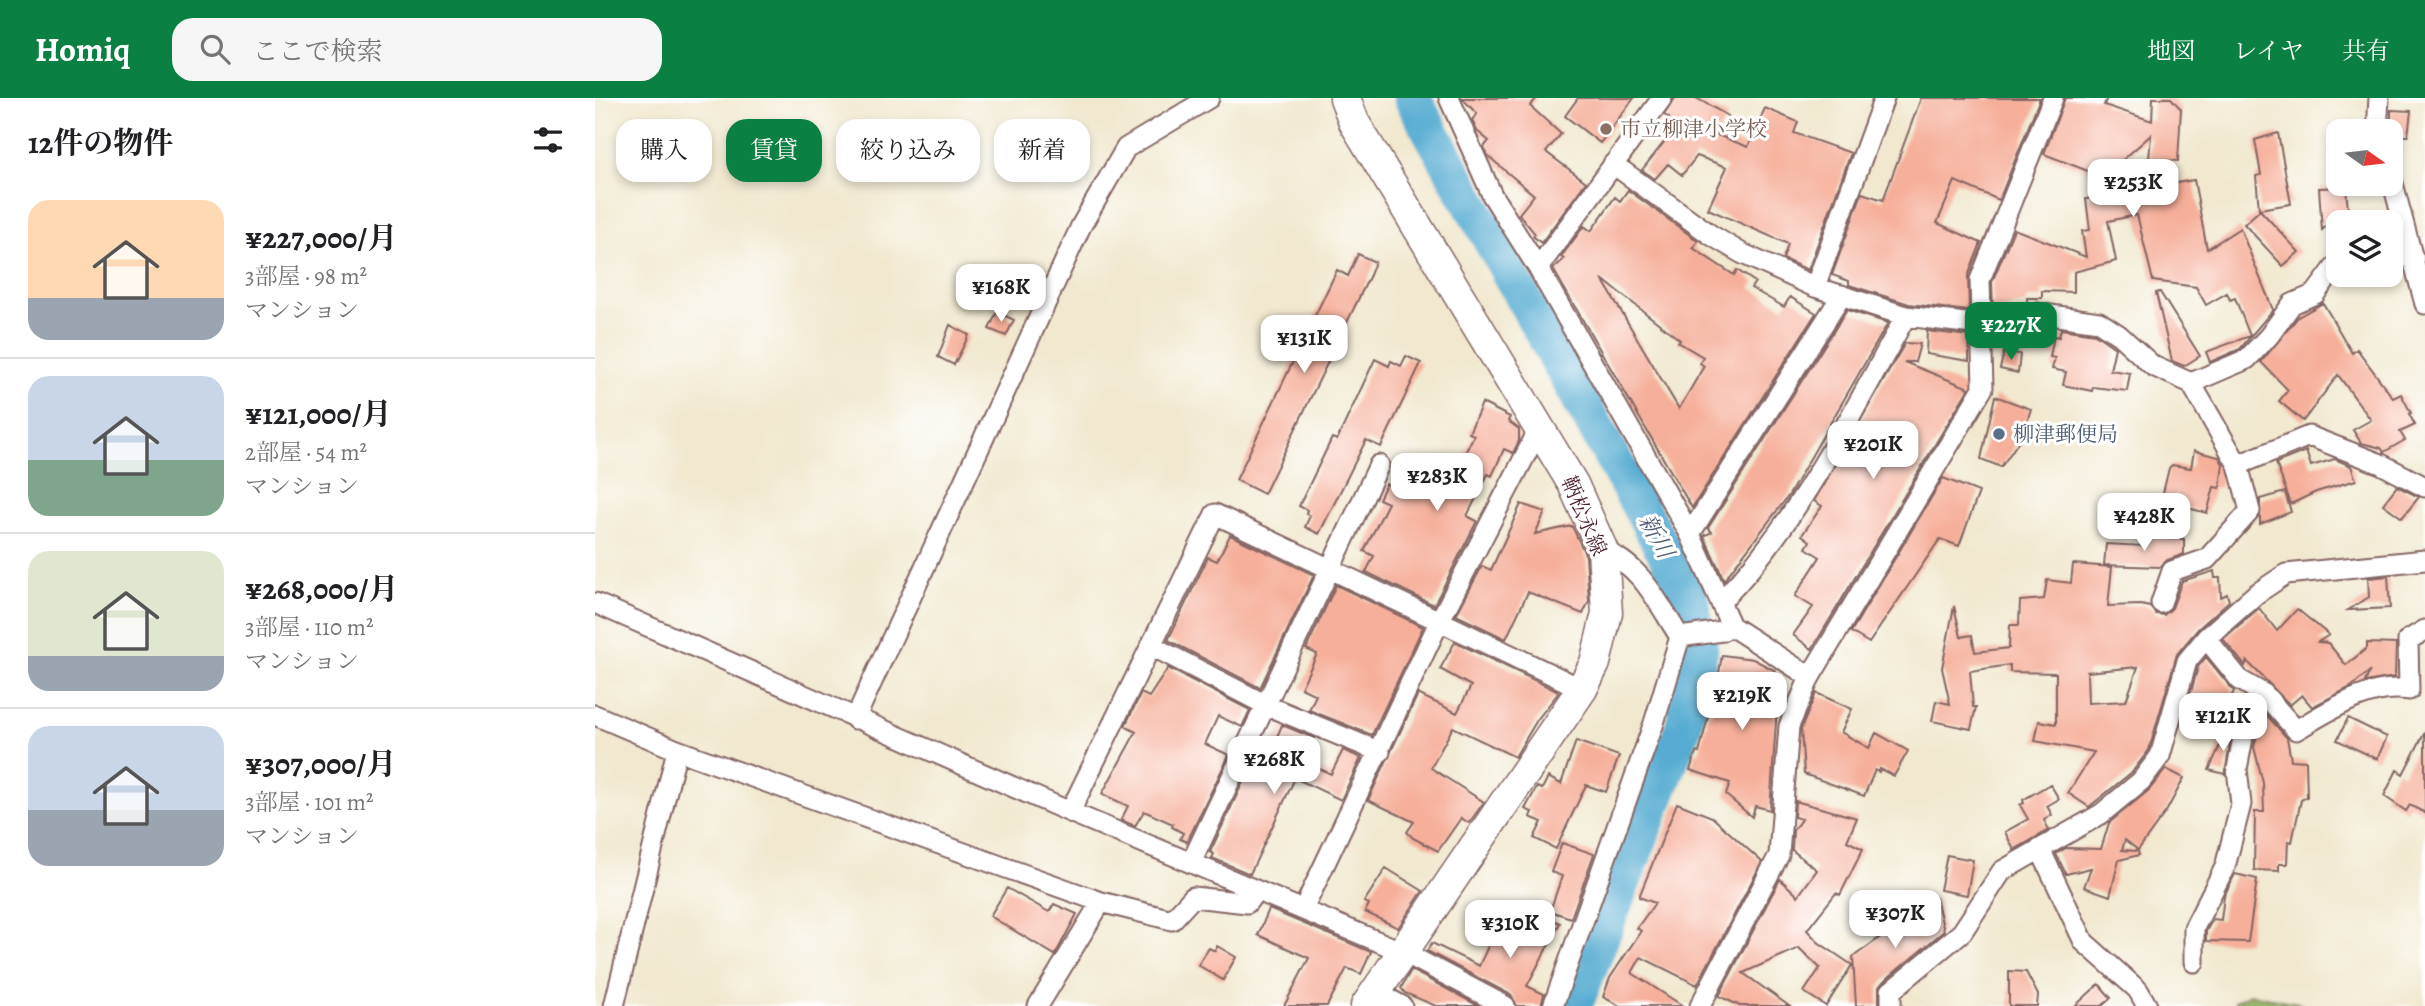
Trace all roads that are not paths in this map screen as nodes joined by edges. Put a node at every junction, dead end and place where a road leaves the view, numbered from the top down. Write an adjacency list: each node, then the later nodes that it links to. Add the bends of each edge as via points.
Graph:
1 (1209, 98): 43 (street, via 1126,148 1087,215)
2 (1345, 98): 21 (main road, 鞆松永線, via 1354,122)
3 (1449, 98): 13 (street, via 1492,195)
4 (1662, 98): 9 (street)
5 (1884, 98): 15 (street)
6 (2053, 98): 19 (street, via 1980,280)
7 (2379, 98): 8 (street)
8 (2378, 119)
9 (1613, 164): 13 (street); 15 (street, via 1711,235)
10 (2397, 196): 12 (street)
11 (2403, 257): 12 (street)
12 (2414, 258): 17 (street)
13 (1538, 268): 25 (street)
14 (2326, 279): 20 (street, via 2315,294 2292,304 2247,359)
15 (1815, 287): 16 (street)
16 (1842, 295): 18 (street); 25 (street)
17 (2425, 304)
18 (1906, 316): 19 (street); 29 (street, via 1843,429 1755,567)
19 (1982, 325): 20 (street, via 2038,313 2099,323 2153,366); 38 (street, via 1983,388)
20 (2191, 383): 22 (street)
21 (1540, 427): 26 (main road, 鞆松永線); 32 (street)
22 (2238, 465): 24 (street, via 2309,436); 31 (street, via 2249,511 2207,559 2172,571)
23 (1379, 466): 28 (street)
24 (2425, 487)
25 (1691, 534): 29 (street)
26 (1604, 551): 35 (street, via 1620,556 1635,569); 39 (main road, 鞆松永線, via 1607,613 1595,663)
27 (2425, 560): 36 (street, via 2287,574 2256,594)
28 (1332, 570): 32 (street); 37 (street, via 1215,514); 41 (street)
29 (1722, 600): 33 (street)
30 (595, 603): 43 (street)
31 (2161, 603)
32 (1440, 620): 39 (street); 45 (street)
33 (1727, 628): 35 (street); 38 (street)
34 (2425, 630): 40 (street, via 2407,640 2409,691 2393,688 2343,703 2296,730)
35 (1680, 637): 60 (street)
36 (2206, 638): 40 (street, via 2241,680); 47 (street, via 2187,661 2160,756 2141,781 2101,814)
37 (1152, 646): 41 (street); 46 (street)
38 (1810, 677): 55 (street, via 1789,726 1779,855)
39 (1582, 689): 52 (main road, 鞆松永線)
40 (2264, 694): 53 (street, via 2249,706 2237,769 2241,804 2225,867 2194,928)
41 (1268, 706): 45 (street); 48 (street)
42 (595, 715): 44 (street)
43 (855, 719): 46 (street)
44 (677, 750): 50 (street); 56 (street)
45 (1380, 752): 51 (street)
46 (1070, 812): 48 (street)
47 (2040, 849): 61 (street, via 2002,871 1962,932 1891,991); 62 (street, via 2084,942 2138,990)
48 (1191, 863): 49 (street)
49 (1255, 892): 50 (street, via 1247,903 1193,897 1172,920); 51 (street)
50 (1101, 902): 57 (street)
51 (1303, 910): 52 (street)
52 (1403, 953): 54 (main road, 鞆松永線); 59 (street)
53 (2194, 962)
54 (1371, 999): 58 (street)
55 (1707, 1004)
56 (614, 1006)
57 (1038, 1006)
58 (1402, 1006)
59 (1505, 1006)
60 (1553, 1006)
61 (1891, 1006)
62 (2147, 1006)

